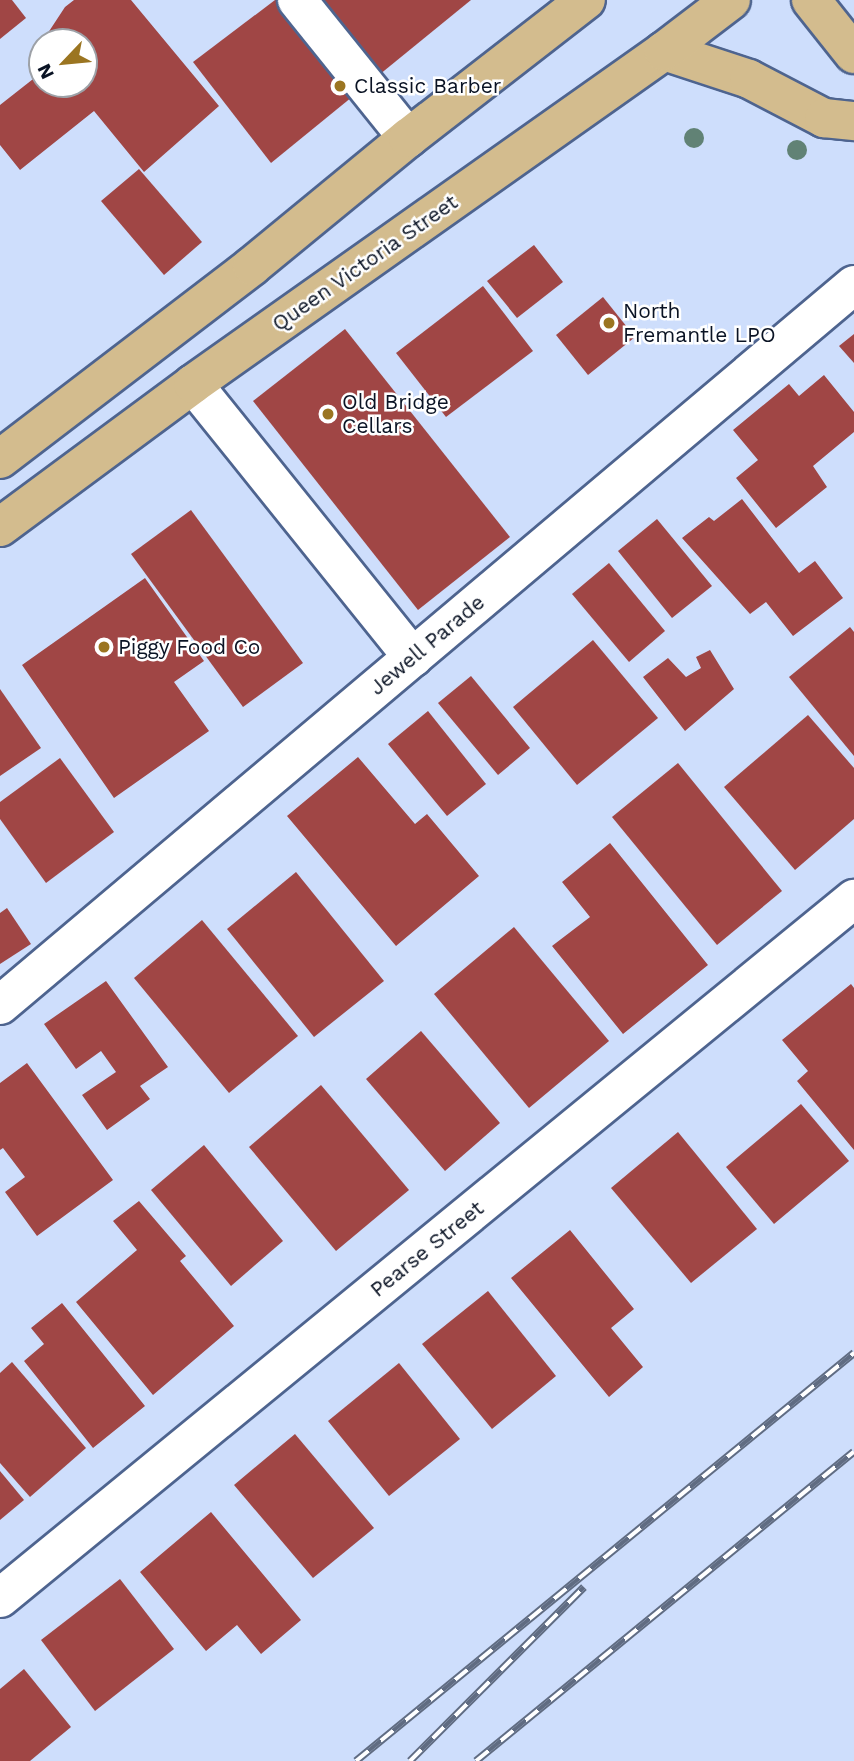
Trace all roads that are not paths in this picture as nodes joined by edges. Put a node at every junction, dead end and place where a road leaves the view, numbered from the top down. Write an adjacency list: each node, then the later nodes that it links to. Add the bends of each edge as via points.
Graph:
1 (296, 0): 8 (street)
2 (586, 0): 8 (main road)
3 (731, 0): 5 (main road, Queen Victoria Street)
4 (811, 0): 6 (main road)
5 (664, 51): 7 (main road, via 749,79 824,118); 10 (main road, Queen Victoria Street)
6 (854, 54)
7 (854, 121)
8 (408, 138): 11 (main road, via 252,266)
9 (854, 285): 13 (street, Jewell Parade)
10 (193, 384): 12 (main road, Queen Victoria Street); 13 (street)
11 (0, 459)
12 (0, 527)
13 (413, 658): 15 (street, Jewell Parade)
14 (854, 900): 16 (street, Pearse Street)
15 (0, 1005)
16 (0, 1598)

